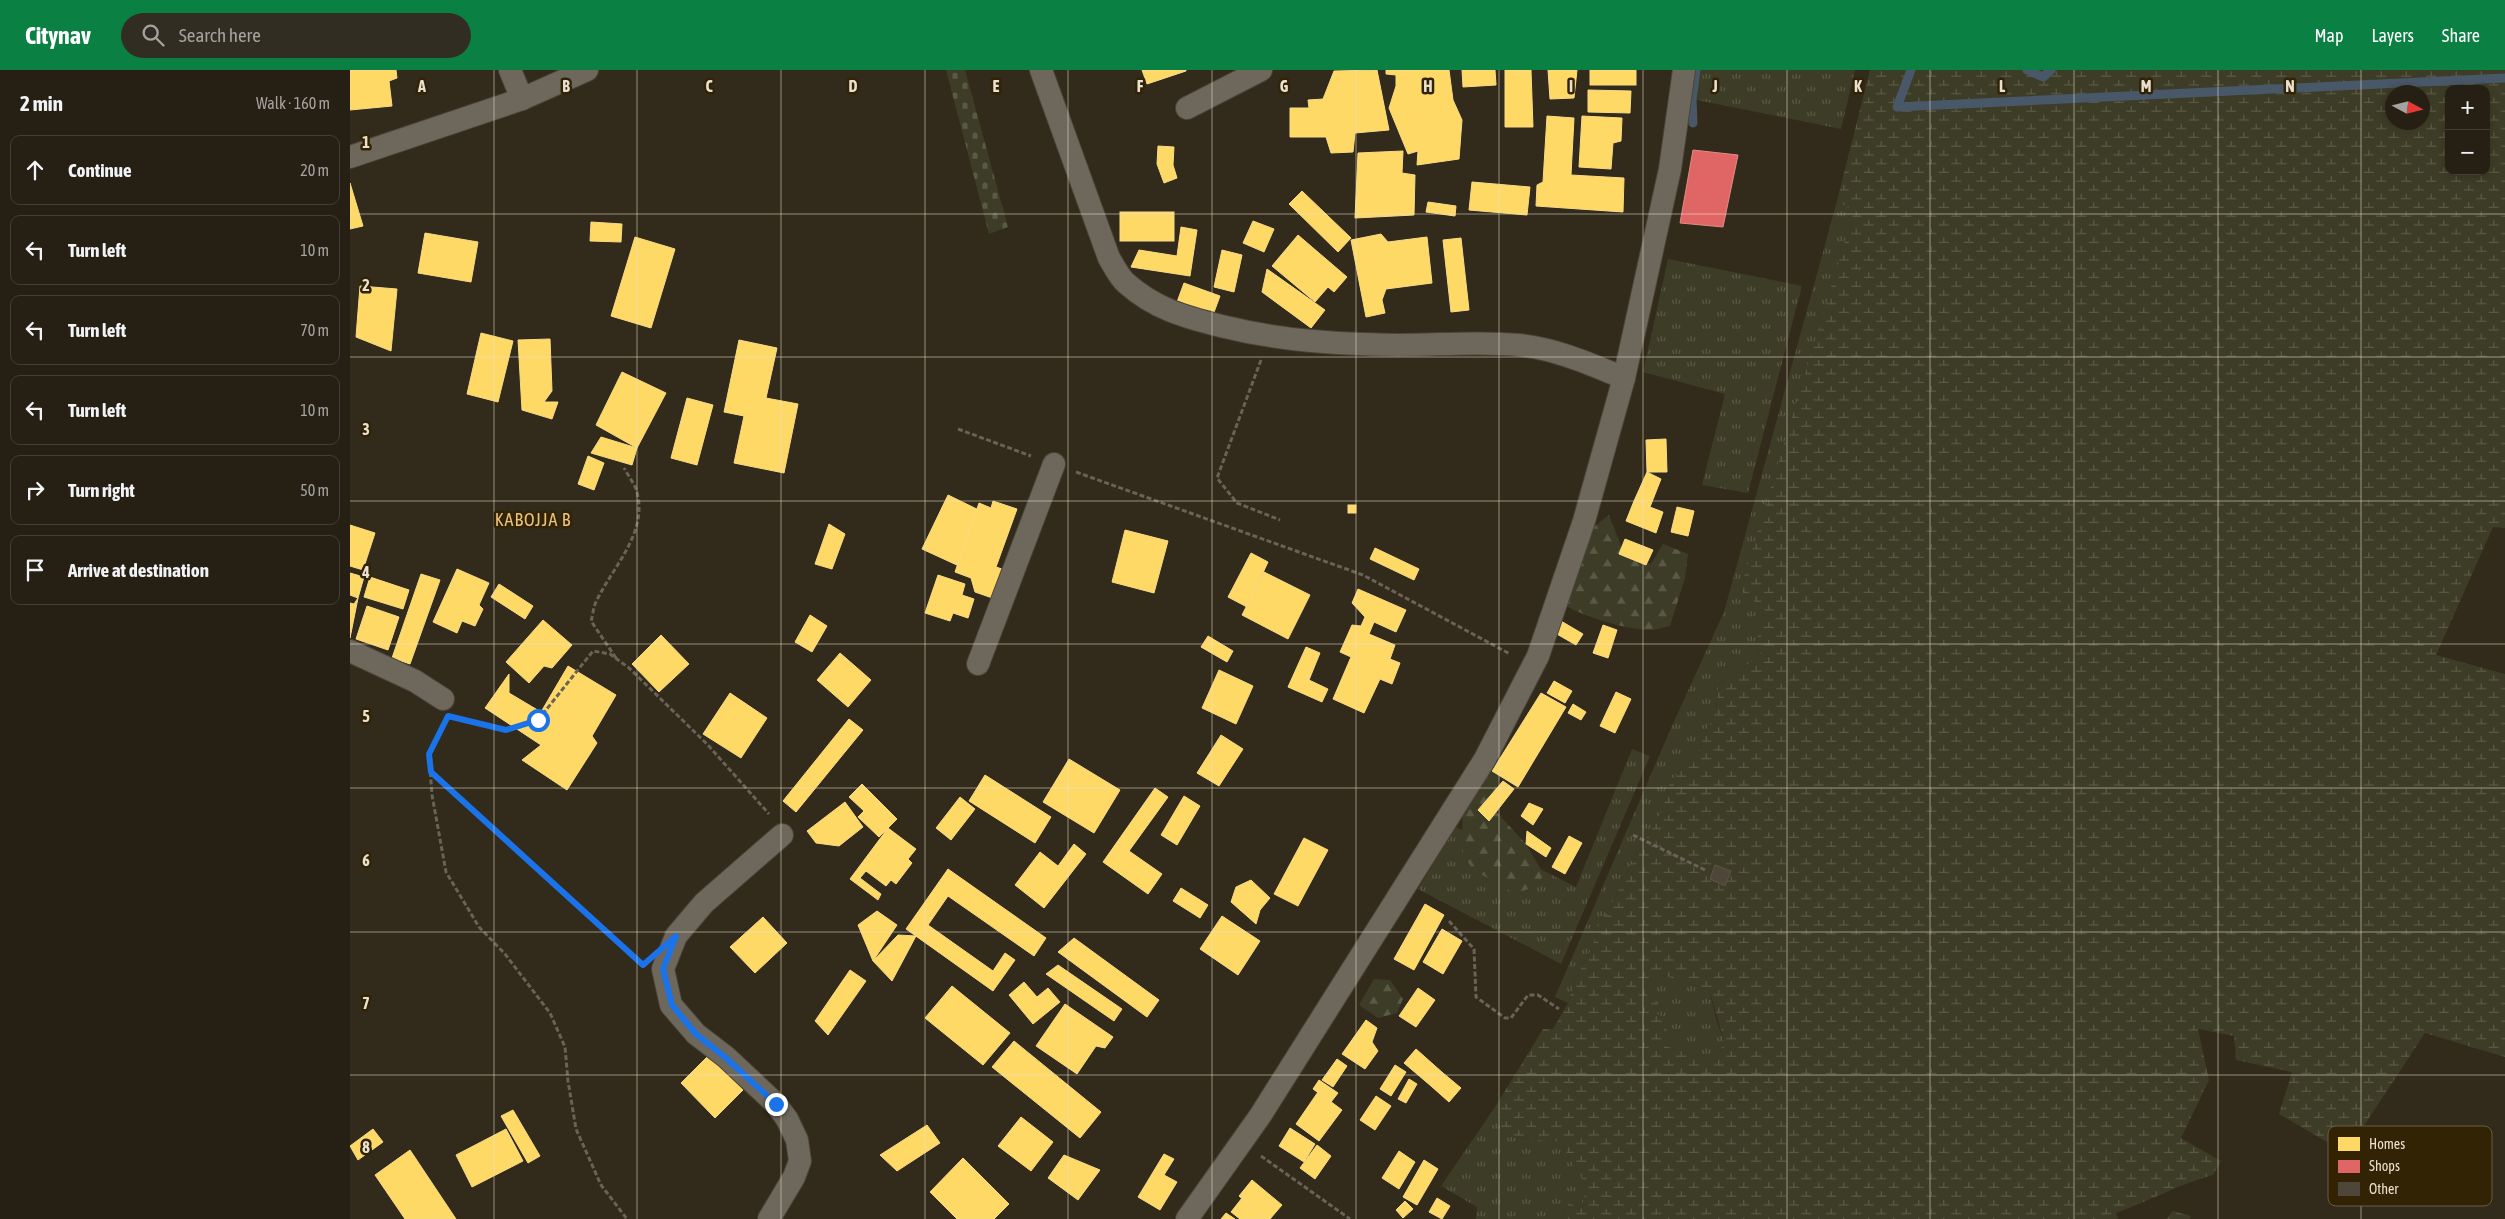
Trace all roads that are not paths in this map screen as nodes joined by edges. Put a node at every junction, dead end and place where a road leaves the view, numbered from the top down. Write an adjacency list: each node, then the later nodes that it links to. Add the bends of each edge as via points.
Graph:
1 (510, 70): 6 (street)
2 (587, 70): 6 (street)
3 (1041, 70): 9 (street, via 1109,258 1125,282 1153,303 1177,315 1306,342 1484,342 1522,346 1565,354)
4 (1260, 70): 7 (street)
5 (1684, 70): 9 (street, via 1670,169)
6 (522, 99): 8 (street)
7 (1187, 108)
8 (350, 156)
9 (1624, 378): 16 (street, via 1584,521 1533,666 1485,759 1242,1143)
10 (1054, 464): 12 (street)
11 (350, 651): 13 (street, via 415,681)
12 (978, 664)
13 (445, 708)
14 (782, 835): 15 (street, via 704,903 676,936 663,969 672,1005 696,1034 776,1104 798,1140 800,1161)
15 (769, 1219)
16 (1187, 1219)

